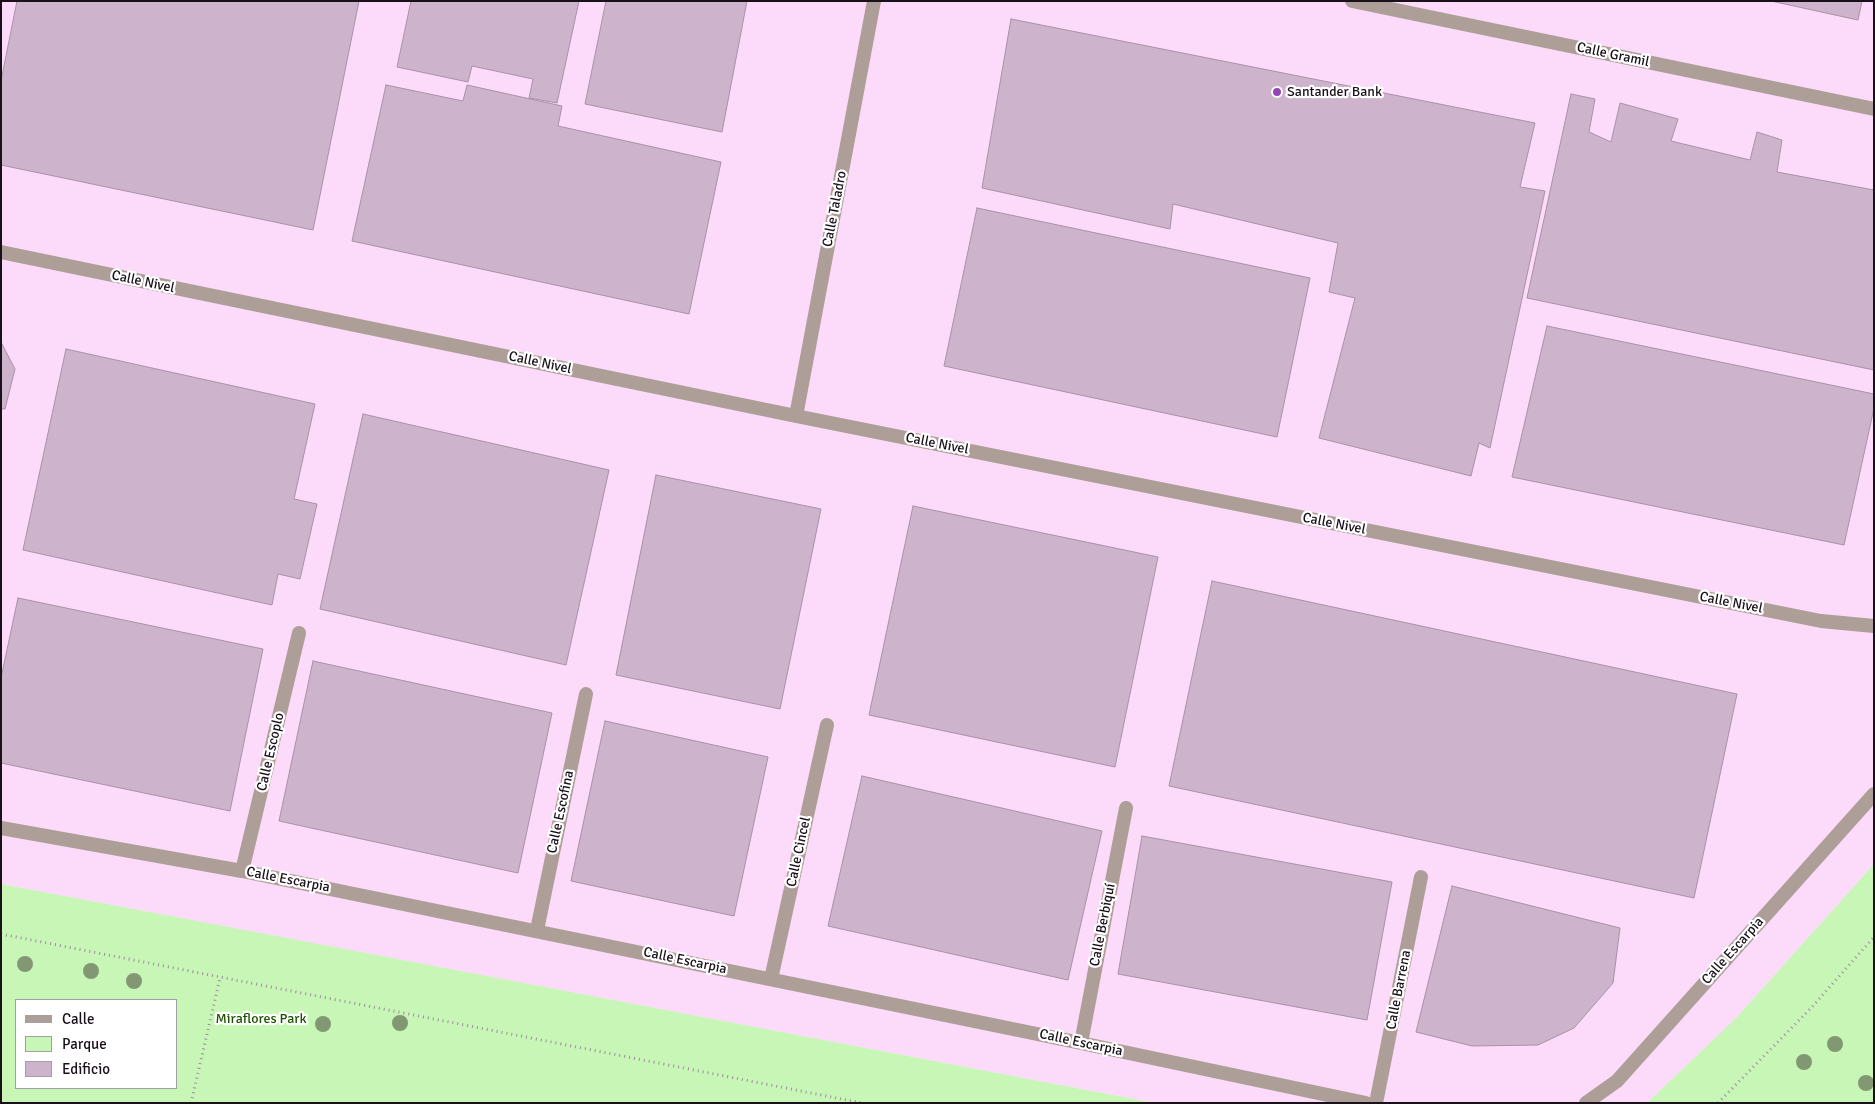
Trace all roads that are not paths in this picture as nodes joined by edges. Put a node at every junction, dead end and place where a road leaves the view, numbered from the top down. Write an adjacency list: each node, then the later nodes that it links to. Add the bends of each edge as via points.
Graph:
1 (874, 1): 5 (street, Calle Taladro)
2 (1352, 1): 3 (street, Calle Gramil)
3 (1874, 109)
4 (1, 252): 5 (street, Calle Nivel)
5 (796, 416): 6 (street, Calle Nivel, via 1811,619)
6 (1874, 626)
7 (299, 633): 13 (street, Calle Escoplo)
8 (586, 694): 15 (street, Calle Escofina)
9 (826, 725): 16 (street, Calle Cincel)
10 (1874, 794): 20 (street, Calle Escarpia, via 1616,1081)
11 (1126, 808): 17 (street, Calle Berbiquí)
12 (1, 828): 13 (street, Calle Escarpia)
13 (242, 871): 15 (street, Calle Escarpia)
14 (1421, 877): 19 (street, Calle Barrena)
15 (536, 930): 16 (street, Calle Escarpia)
16 (771, 979): 17 (street, Calle Escarpia)
17 (1081, 1042): 18 (street, Calle Escarpia)
18 (1366, 1103)
19 (1376, 1103)
20 (1586, 1103)

